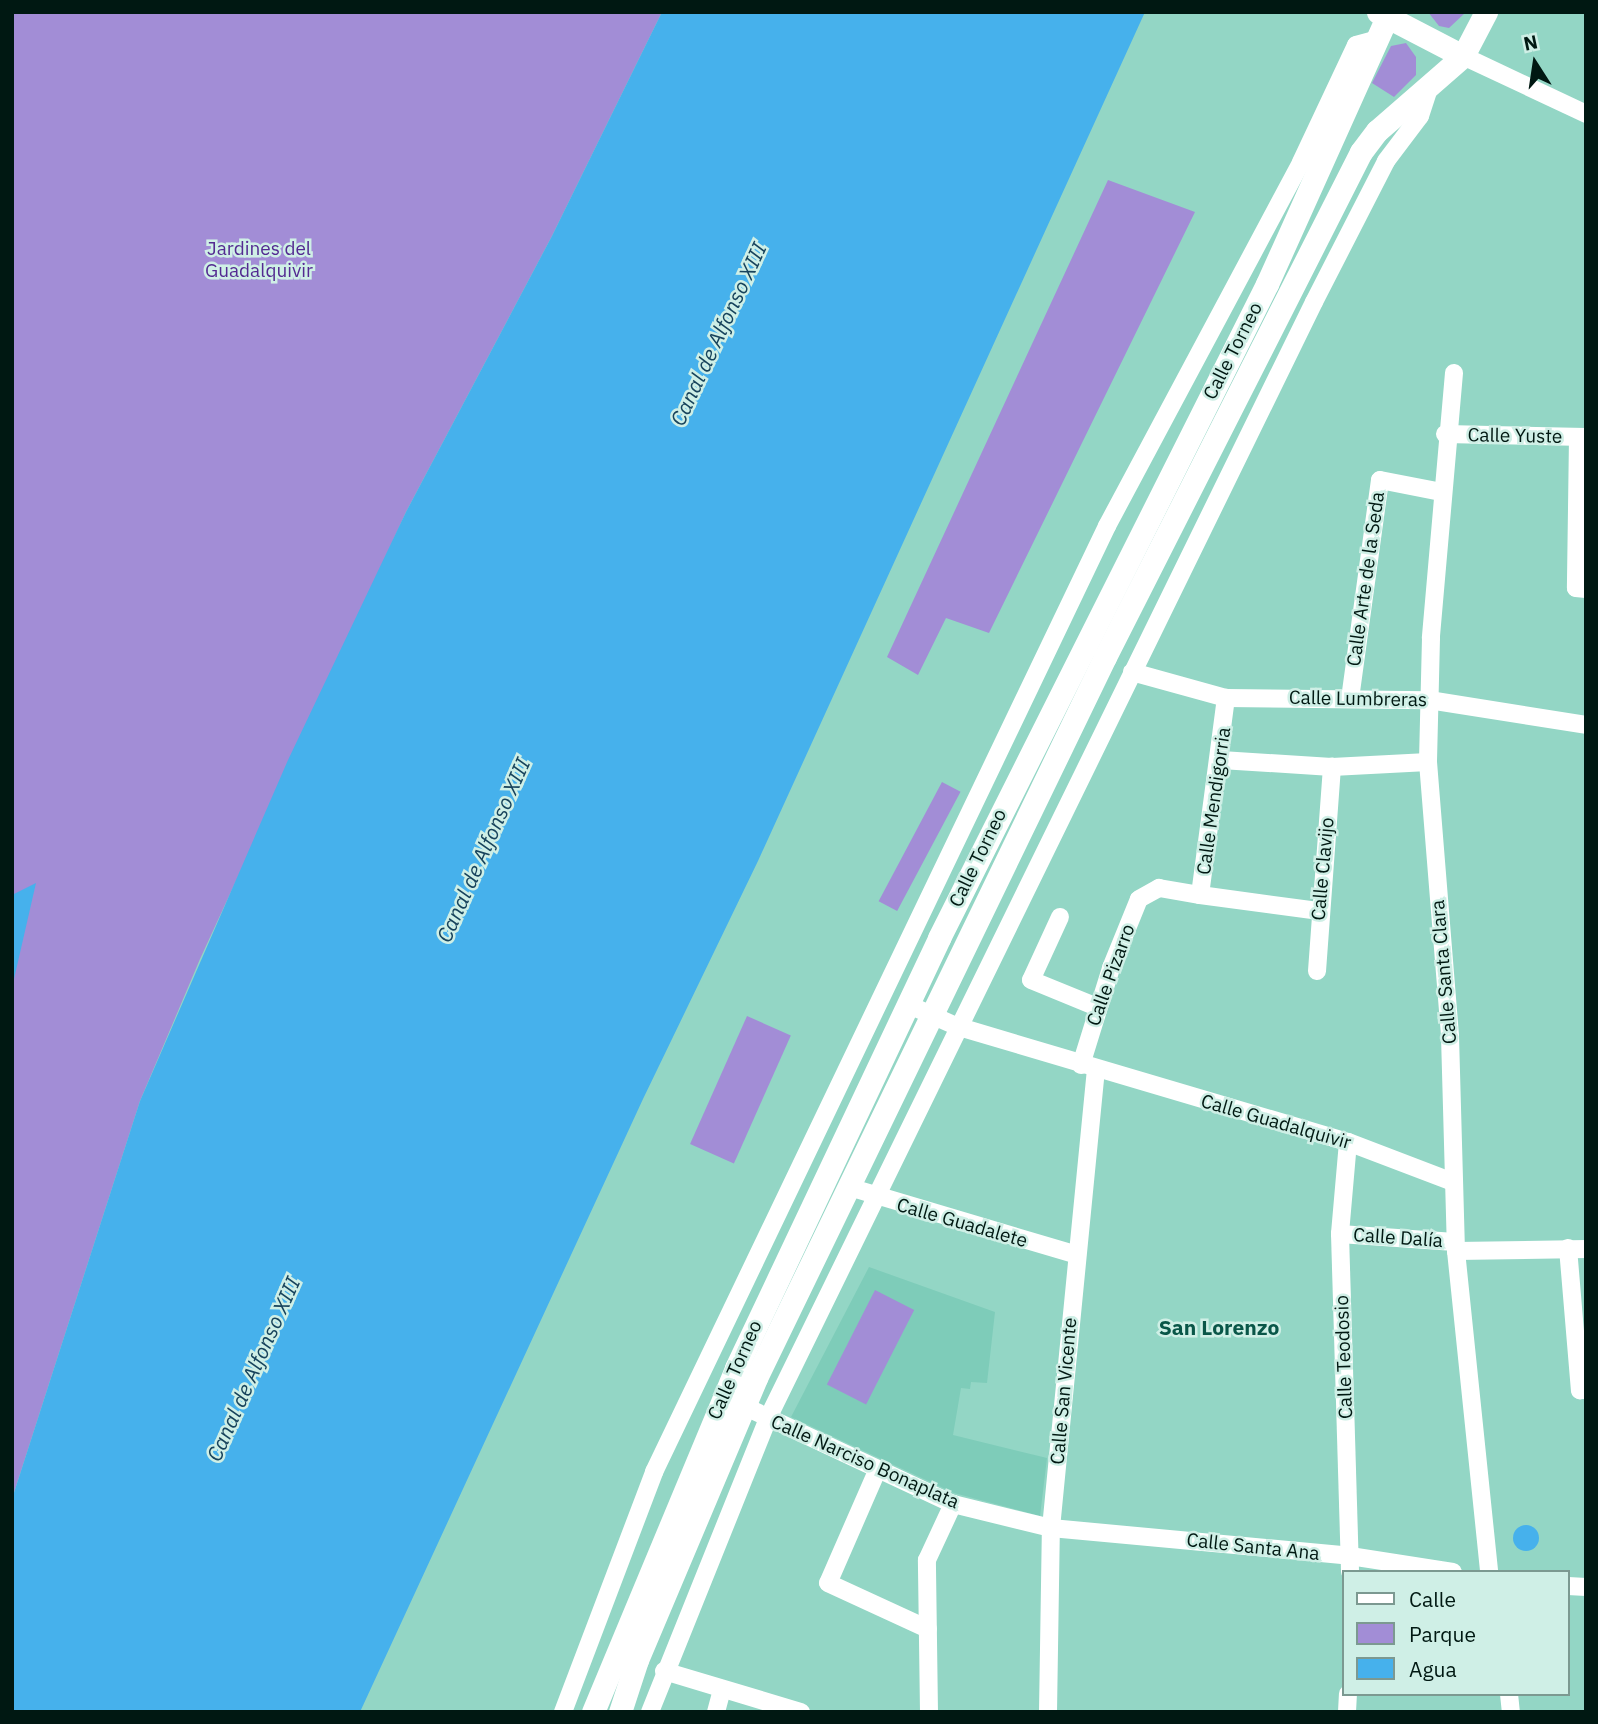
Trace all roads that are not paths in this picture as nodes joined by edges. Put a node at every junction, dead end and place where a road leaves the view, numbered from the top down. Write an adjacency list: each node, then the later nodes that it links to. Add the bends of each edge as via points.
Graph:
1 (1414, 12): 5 (main road)
2 (1486, 12): 6 (main road)
3 (1380, 13): 4 (main road, Calle Torneo); 5 (main road)
4 (1379, 38): 26 (main road, Calle Torneo, via 1267,284); 28 (street, via 1356,45 1301,162 1107,526)
5 (1434, 45): 6 (main road)
6 (1463, 56): 7 (main road, Calle Torneo); 8 (street, via 1507,81)
7 (1430, 83): 14 (street, via 1420,116 1386,161); 31 (main road, Calle Torneo, via 1361,152)
8 (1586, 114)
9 (1454, 373): 10 (street, Calle Santa Clara)
10 (1445, 434): 11 (street, Calle Yuste); 12 (street, Calle Santa Clara)
11 (1582, 437): 13 (street, via 1576,588)
12 (1441, 492): 16 (street, Calle Arte de la Seda, via 1380,480); 17 (street, Calle Santa Clara)
13 (1586, 589)
14 (1132, 673): 15 (street, Calle Lumbreras); 32 (street)
15 (1226, 698): 16 (street, Calle Lumbreras); 19 (street, Calle Mendigorria)
16 (1350, 699): 17 (street, Calle Lumbreras)
17 (1429, 700): 18 (street, Calle Lumbreras); 20 (street, Calle Santa Clara)
18 (1586, 725)
19 (1221, 760): 21 (street); 23 (street, Calle Mendigorria)
20 (1428, 762): 21 (street); 35 (street, Calle Santa Clara, via 1450,1036)
21 (1332, 767): 24 (street, Calle Clavijo)
22 (1150, 890): 23 (street, Calle Mendigorria); 30 (street, Calle Pizarro, via 1139,899)
23 (1200, 895): 24 (street)
24 (1318, 911): 27 (street, Calle Clavijo)
25 (1060, 917): 30 (street, via 1031,980)
26 (933, 950): 28 (street); 29 (main road, Calle Torneo)
27 (1317, 971)
28 (885, 992): 55 (street, via 654,1472)
29 (907, 1004): 31 (street, Calle Guadalquivir); 43 (main road, Calle Torneo)
30 (1097, 1007): 33 (street, Calle Pizarro)
31 (930, 1015): 32 (street, Calle Guadalquivir); 36 (main road, Calle Torneo)
32 (956, 1026): 33 (street, Calle Guadalquivir); 37 (street)
33 (1089, 1068): 34 (street, Calle Guadalquivir); 41 (street, Calle San Vicente)
34 (1348, 1142): 35 (street, Calle Guadalquivir); 38 (street, Calle Teodosio)
35 (1452, 1182): 39 (street, Calle Santa Clara)
36 (849, 1187): 37 (street, Calle Guadalete); 44 (main road, Calle Torneo)
37 (876, 1199): 41 (street, Calle Guadalete); 45 (street)
38 (1340, 1234): 39 (street, Calle Dalía); 49 (street, Calle Teodosio)
39 (1456, 1246): 40 (street, Calle Dalía); 51 (street, Calle Santa Clara)
40 (1577, 1248): 42 (street, via 1580,1390)
41 (1077, 1255): 48 (street, Calle San Vicente)
42 (1586, 1390)
43 (723, 1396): 44 (street, Calle Narciso Bonaplata); 56 (main road, Calle Torneo)
44 (744, 1406): 45 (street, Calle Narciso Bonaplata); 57 (main road, Calle Torneo, via 637,1660)
45 (768, 1418): 46 (street, Calle Narciso Bonaplata); 53 (street)
46 (877, 1471): 47 (street, Calle Narciso Bonaplata); 52 (street, via 828,1583)
47 (953, 1504): 48 (street, Calle Narciso Bonaplata); 52 (street, via 927,1560)
48 (1051, 1528): 49 (street, Calle Santa Ana); 62 (street, Calle San Vicente)
49 (1350, 1564): 50 (street, Calle Santa Ana)
50 (1427, 1570)
51 (1489, 1570)
52 (928, 1629): 61 (street)
53 (664, 1671): 54 (street); 58 (street)
54 (722, 1690): 59 (street); 60 (street)
55 (563, 1712)
56 (593, 1712)
57 (620, 1712)
58 (650, 1712)
59 (716, 1712)
60 (801, 1712)
61 (929, 1712)
62 (1048, 1712)

